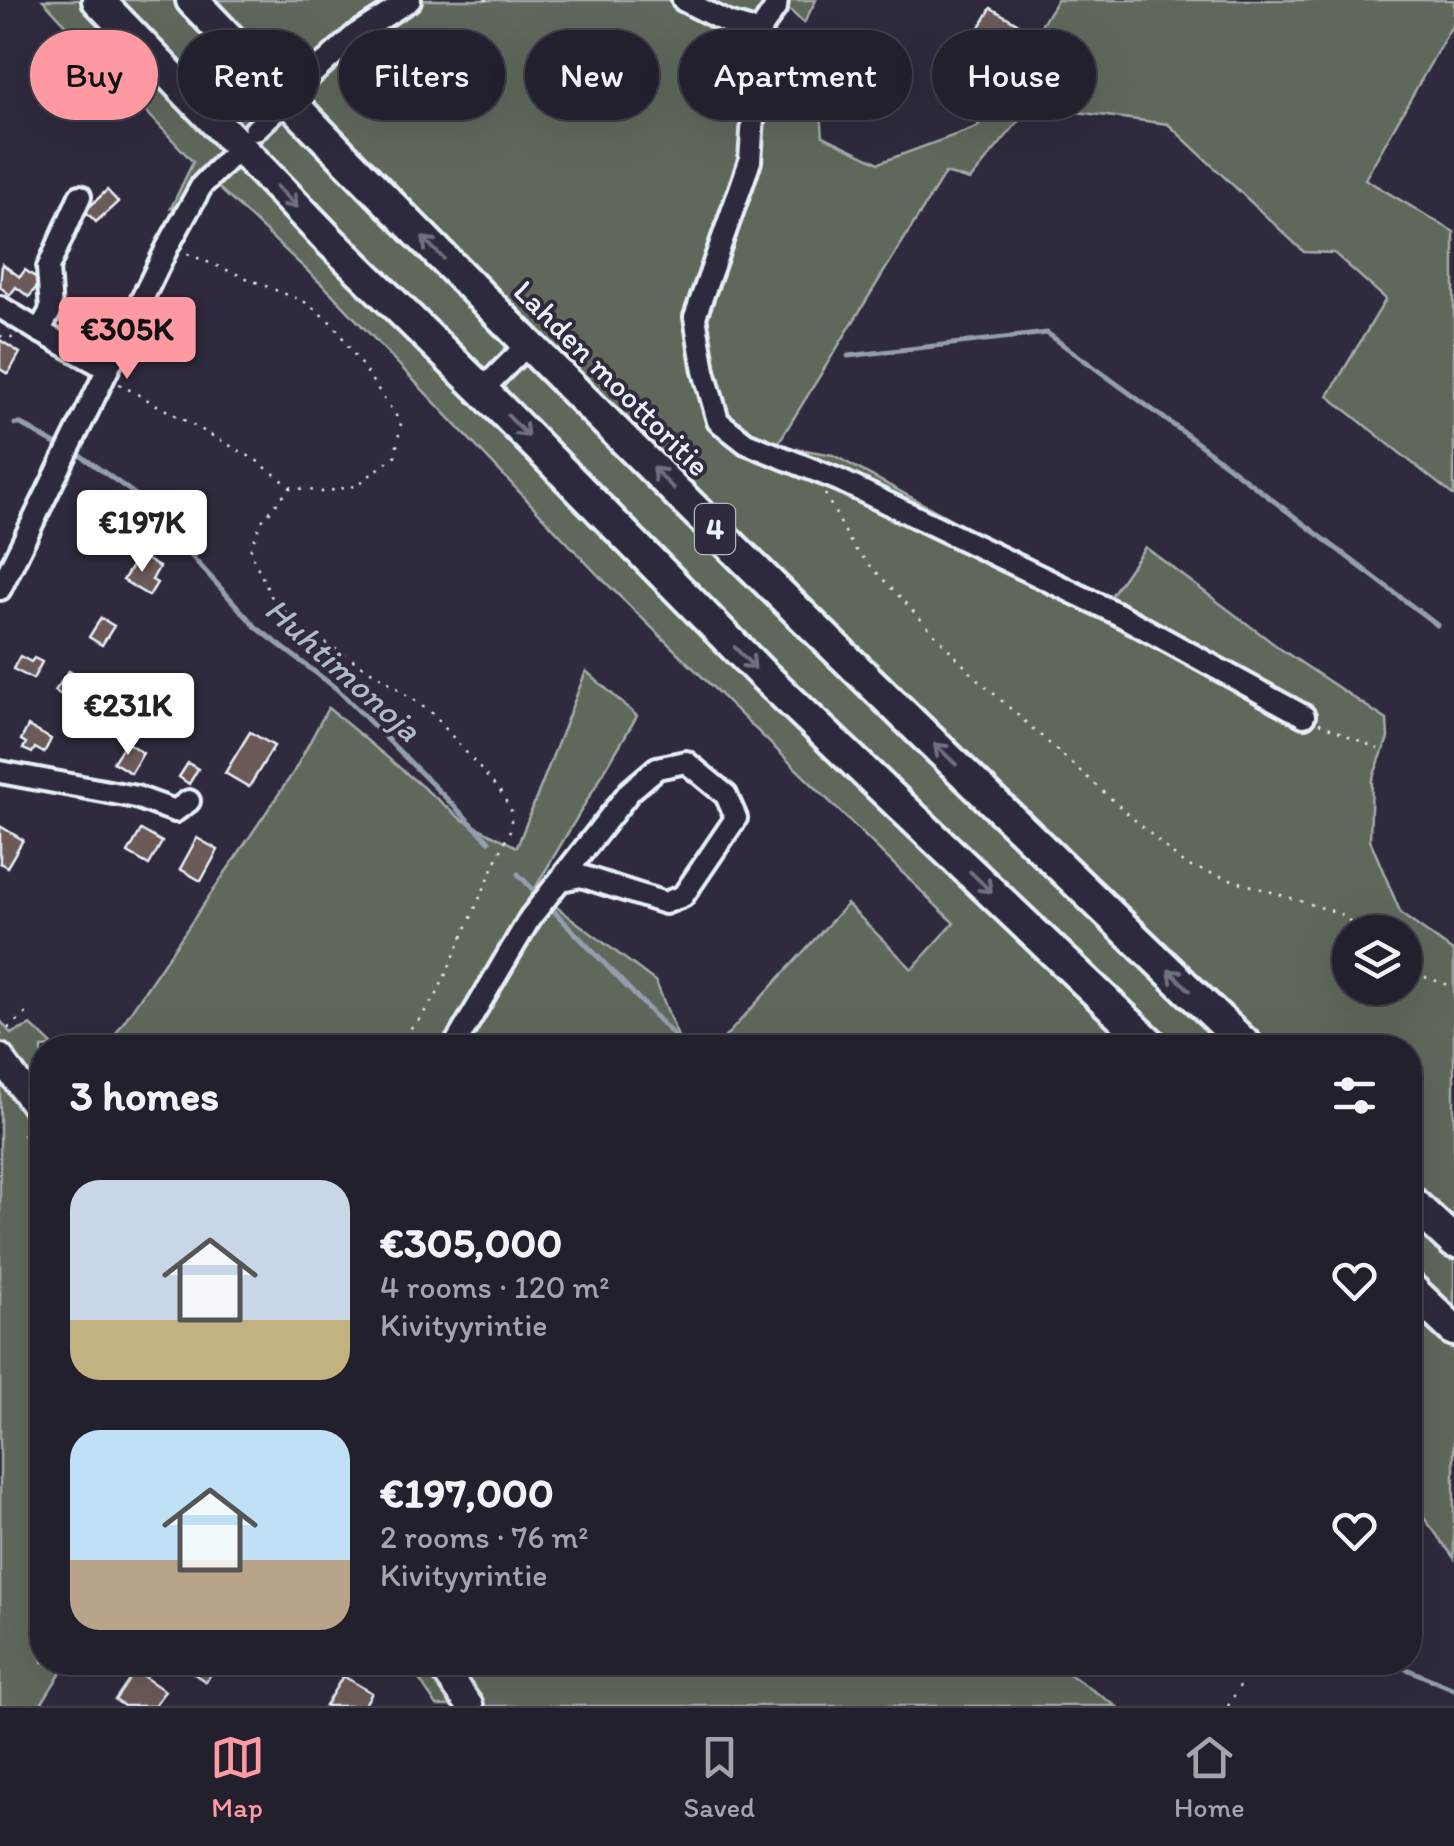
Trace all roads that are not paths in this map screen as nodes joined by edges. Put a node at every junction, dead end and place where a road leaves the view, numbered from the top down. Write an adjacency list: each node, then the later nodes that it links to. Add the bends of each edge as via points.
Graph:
1 (98, 0): 18 (highway, 4, one-way to 18)
2 (192, 0): 16 (highway, Lahden moottoritie / 4, one-way to 2)
3 (410, 0): 8 (street)
4 (683, 0): 6 (street)
5 (777, 0): 7 (street)
6 (752, 30)
7 (760, 30)
8 (319, 67)
9 (265, 120): 11 (street)
10 (753, 120): 20 (street, via 750,160 695,317 718,422 746,443 1118,614)
11 (255, 130)
12 (228, 158): 17 (street, via 202,185)
13 (80, 196): 15 (street, via 48,268 51,310)
14 (0, 307): 15 (street)
15 (40, 330): 17 (street)
16 (528, 344): 18 (street); 26 (highway, Lahden moottoritie / 4, one-way to 16)
17 (104, 372): 19 (street)
18 (482, 390): 25 (highway, 4, one-way to 25, via 759,672)
19 (0, 589)
20 (1304, 716)
21 (0, 772): 22 (street, via 136,797 176,811)
22 (189, 802)
23 (549, 894): 23 (street, via 657,768 686,762 726,795 736,818 682,896 665,903 581,876); 24 (street)
24 (460, 1035)
25 (1141, 1035)
26 (1236, 1035)
27 (0, 1057): 28 (main road)
28 (30, 1099)
29 (1422, 1212): 30 (highway)
30 (1454, 1242)
31 (1422, 1299): 32 (highway)
32 (1454, 1330)
33 (447, 1675): 34 (main road)
34 (470, 1706)

